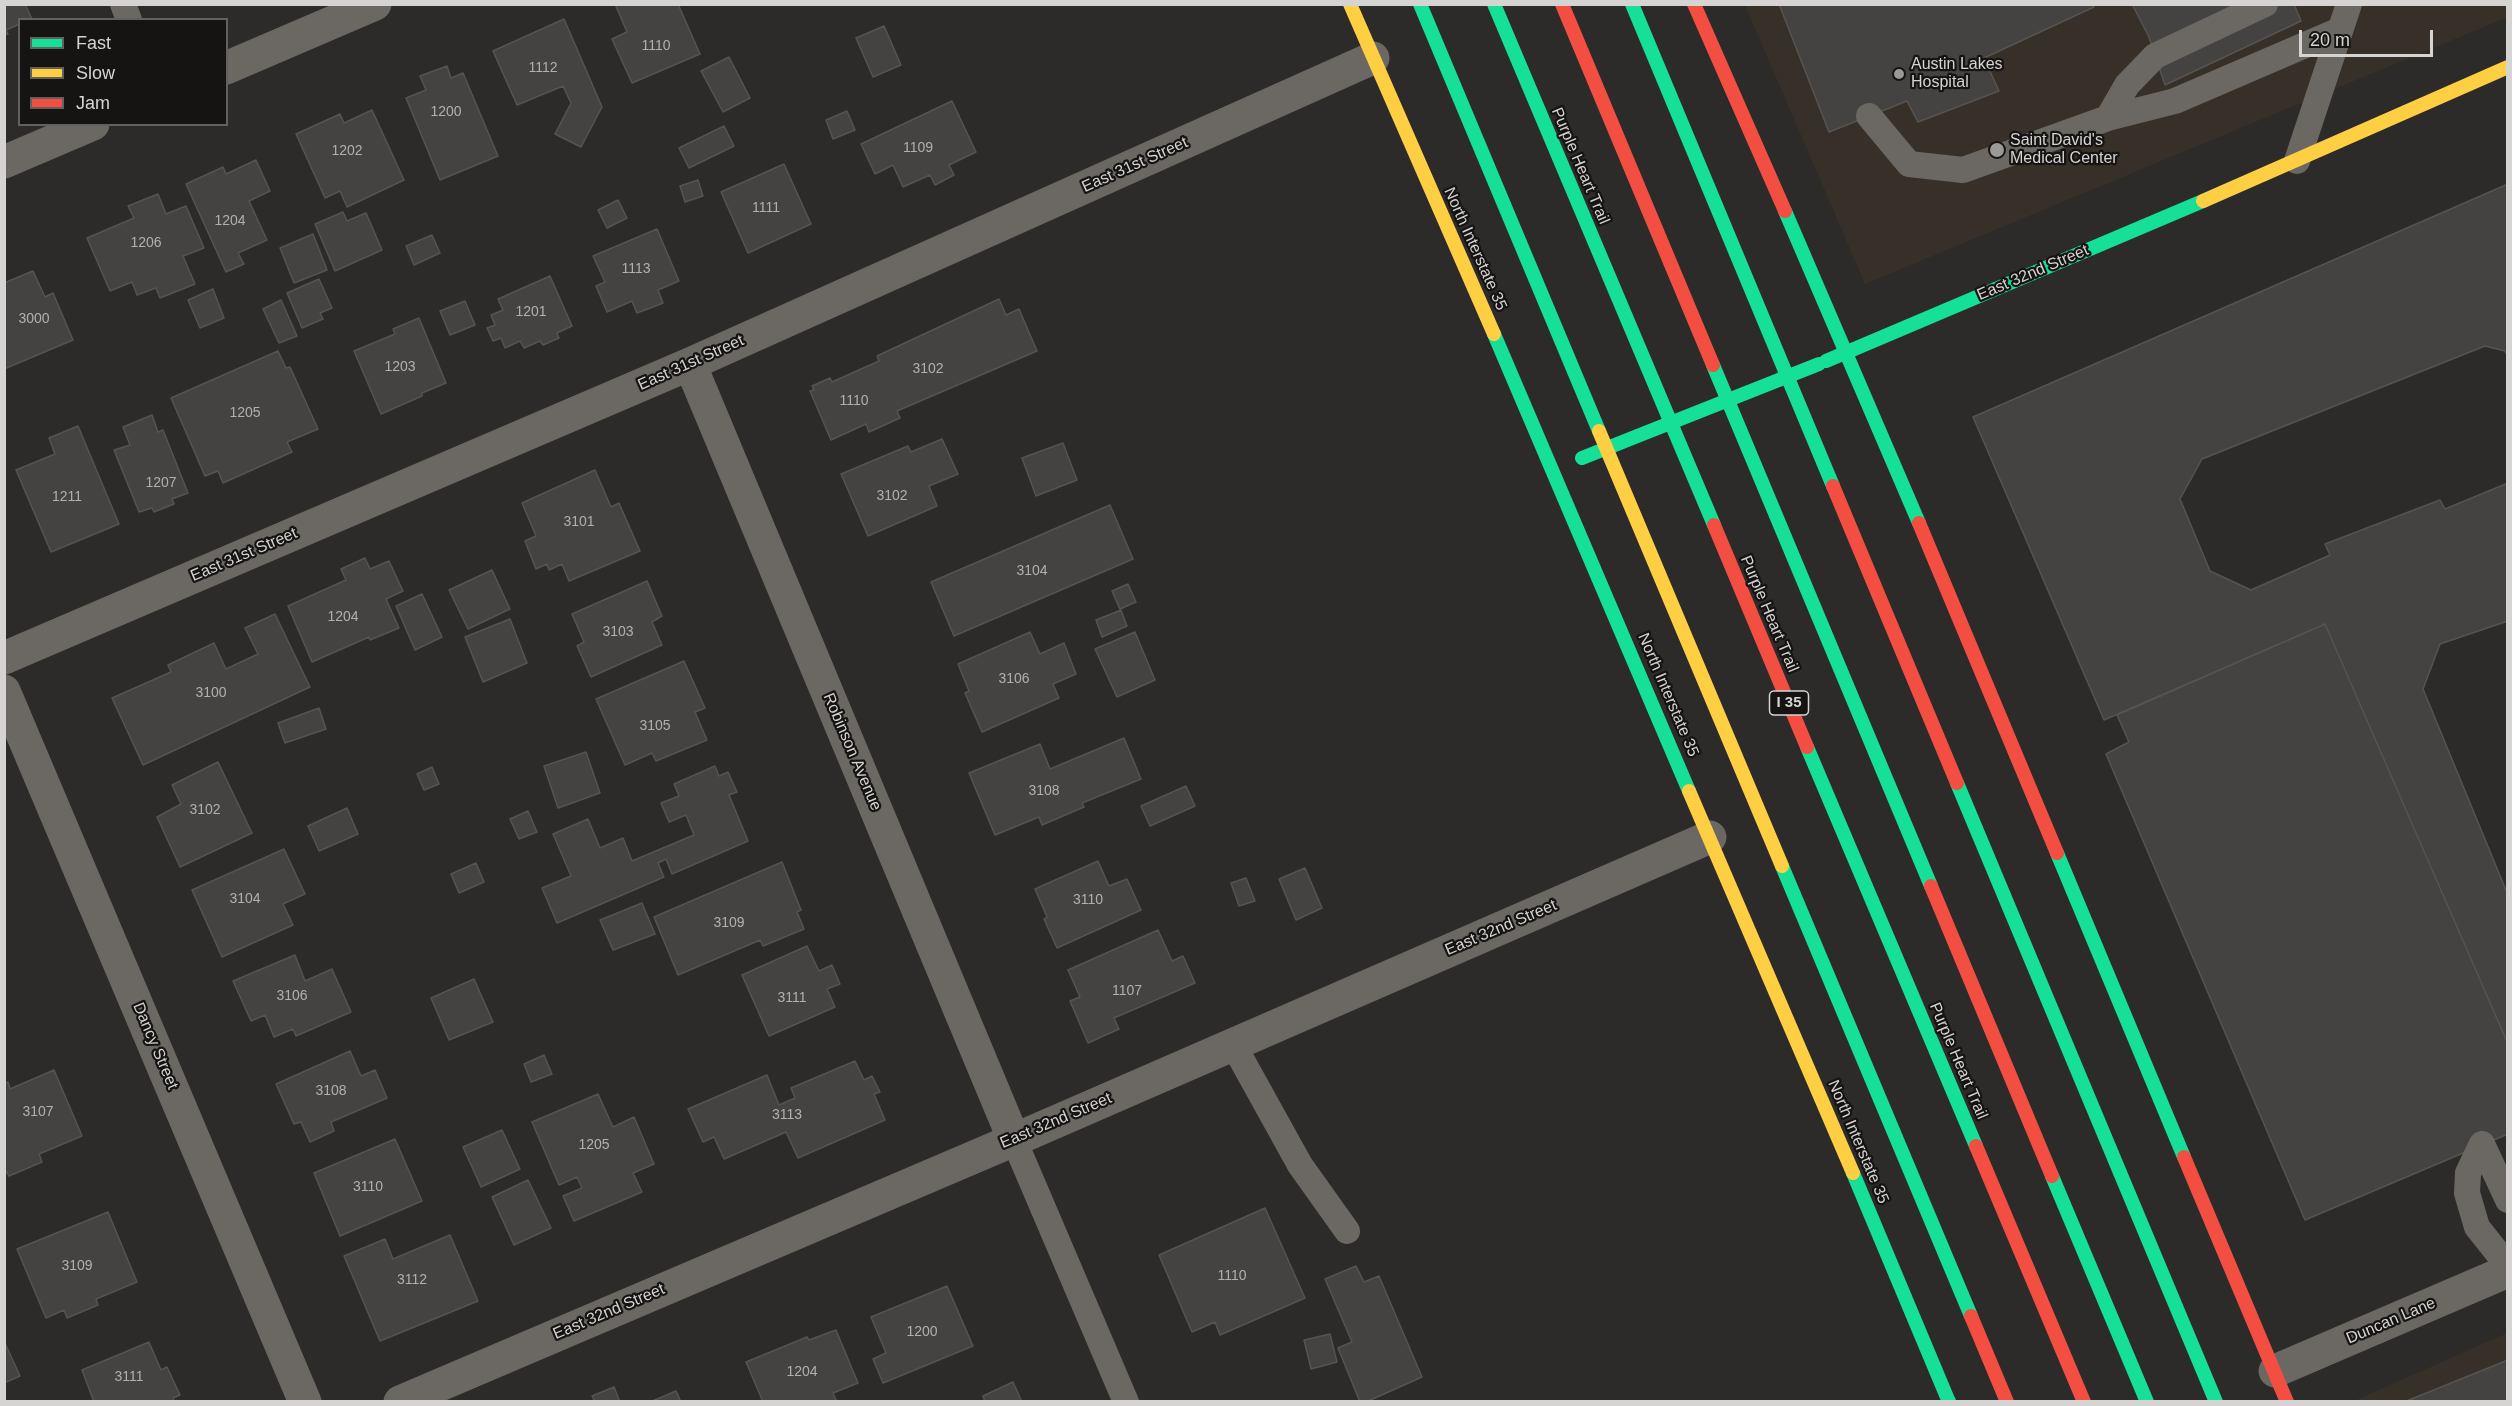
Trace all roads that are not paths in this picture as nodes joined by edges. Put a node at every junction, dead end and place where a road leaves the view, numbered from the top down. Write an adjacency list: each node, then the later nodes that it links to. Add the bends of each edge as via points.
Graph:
1 (375, 4): 12 (street)
2 (1350, 4): 11 (main road, North Interstate 35)
3 (1420, 4): 36 (main road, bridge)
4 (1494, 4): 37 (main road, Purple Heart Trail / I 35)
5 (1562, 4): 38 (main road)
6 (1632, 4): 39 (main road, bridge)
7 (1694, 4): 19 (main road)
8 (2265, 4): 15 (lane, via 2155,56 2127,85)
9 (2349, 4): 10 (lane)
10 (2340, 30): 15 (lane, via 2175,101); 17 (lane)
11 (1373, 58): 20 (street, East 31st Street); 21 (main road, North Interstate 35)
12 (228, 67)
13 (2508, 67): 17 (main road, East 32nd Street)
14 (1869, 116): 15 (lane, via 1909,164 1963,170)
15 (2108, 118)
16 (88, 126): 18 (street)
17 (2297, 161): 19 (main road, East 32nd Street)
18 (4, 162)
19 (1847, 352): 21 (main road, East 32nd Street, bridge); 31 (main road)
20 (690, 364): 22 (street, East 31st Street); 26 (street, Robinson Avenue)
21 (1568, 464): 24 (main road, North Interstate 35)
22 (4, 658)
23 (4, 691): 32 (street, Dancy Street)
24 (1710, 837): 25 (street, East 32nd Street); 35 (main road, North Interstate 35)
25 (1233, 1044): 26 (street, East 32nd Street); 28 (lane, via 1300,1165)
26 (1014, 1140): 33 (street, East 32nd Street); 34 (lane)
27 (2508, 1200): 29 (lane, via 2482,1144 2468,1173 2467,1193 2477,1227)
28 (1347, 1230)
29 (2508, 1266)
30 (2508, 1271): 31 (street, Duncan Lane)
31 (2275, 1371): 40 (main road)
32 (305, 1401)
33 (400, 1401)
34 (1126, 1401)
35 (1949, 1401)
36 (2007, 1401)
37 (2084, 1401)
38 (2147, 1401)
39 (2216, 1401)
40 (2288, 1401)

